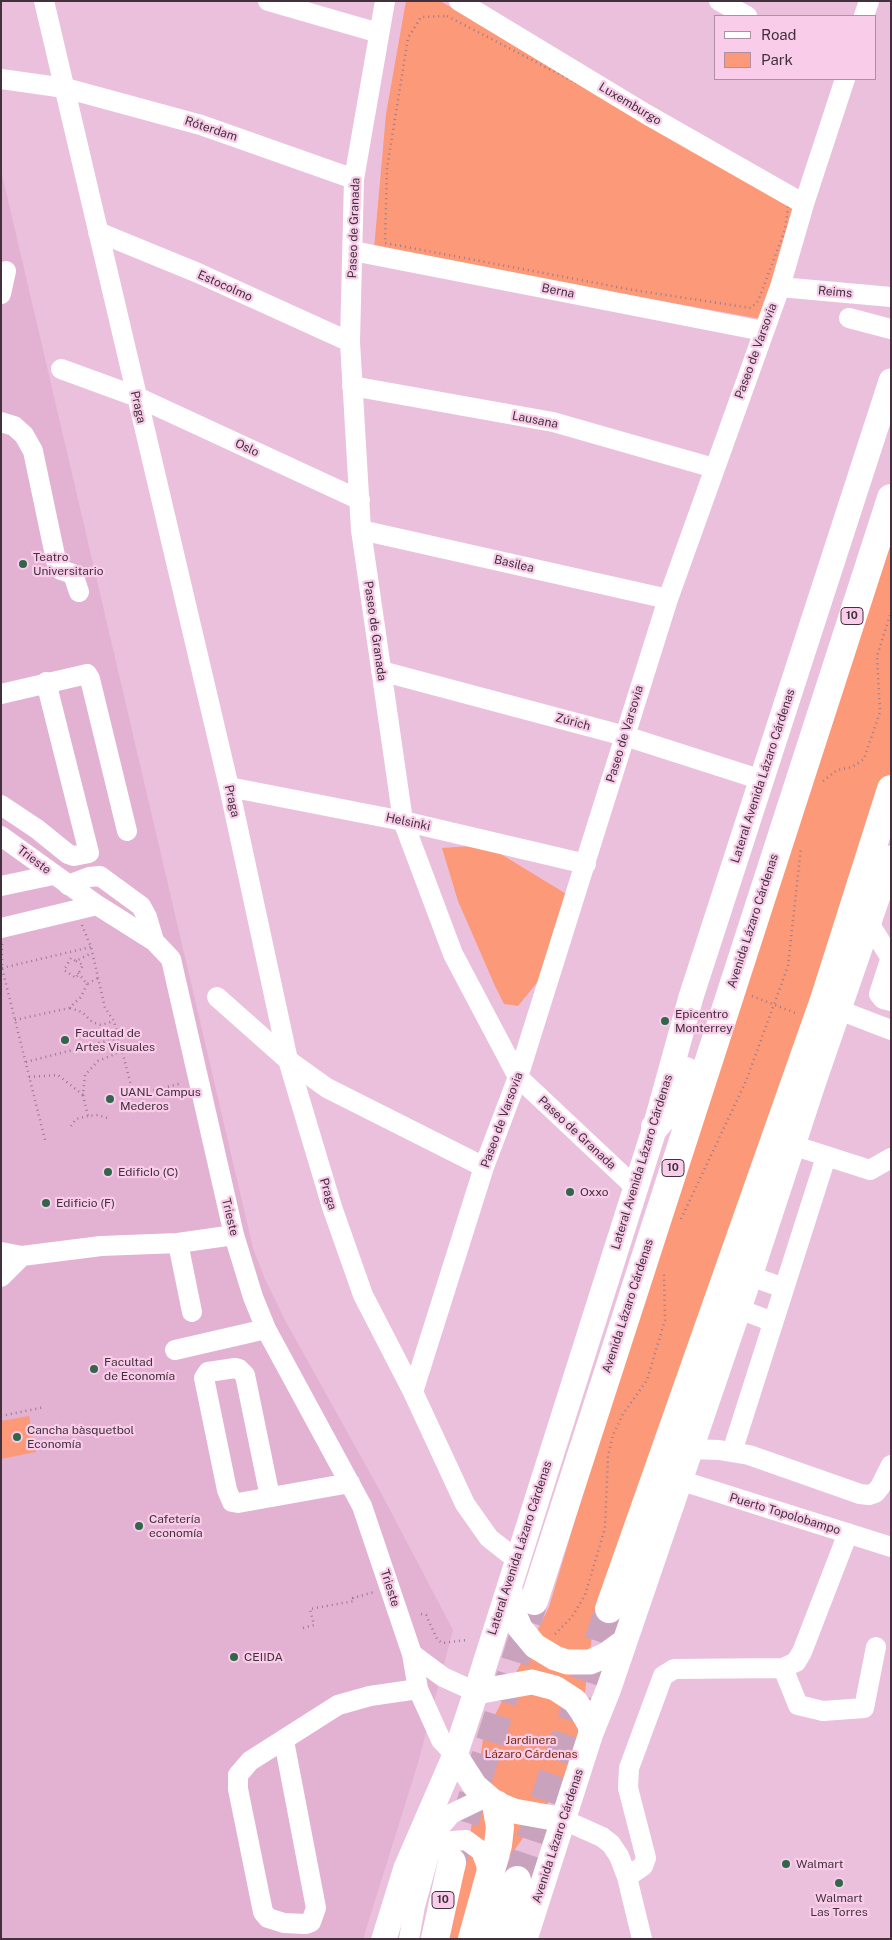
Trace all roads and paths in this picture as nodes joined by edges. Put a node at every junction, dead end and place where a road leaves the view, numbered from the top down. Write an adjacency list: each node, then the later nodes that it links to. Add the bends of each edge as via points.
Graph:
1 (44, 1): 13 (street, Praga)
2 (268, 1): 10 (street)
3 (385, 1): 10 (street, Paseo de Granada)
4 (459, 1): 15 (street, Luxemburgo, via 646,114)
5 (719, 1): 7 (street)
6 (869, 1): 8 (street)
7 (744, 15)
8 (864, 15)
9 (422, 17): 9 (path, via 447,16 617,104 789,200 785,230 758,301 751,308 633,290 385,243 387,168 408,38)
10 (379, 33): 14 (street, Paseo de Granada)
11 (1, 79): 13 (street, Róterdam)
12 (844, 80): 15 (street, Paseo de Varsovia)
13 (65, 88): 14 (street, Róterdam, via 202,125); 16 (street, Praga)
14 (354, 178): 17 (street, Paseo de Granada)
15 (804, 204): 19 (street, Paseo de Varsovia)
16 (98, 232): 25 (street, Estocolmo); 29 (street, Praga)
17 (353, 251): 24 (street, Berna); 25 (street, Paseo de Granada)
18 (6, 271): 20 (street)
19 (780, 287): 21 (street, Reims); 24 (street, Paseo de Varsovia)
20 (1, 294)
21 (891, 297)
22 (849, 318): 23 (street)
23 (891, 329)
24 (764, 331): 31 (street, Paseo de Varsovia)
25 (350, 342): 28 (street, Paseo de Granada)
26 (61, 369): 29 (street, Oslo)
27 (891, 381): 42 (main road, Lateral Avenida Lázaro Cárdenas)
28 (352, 386): 31 (street, Lausana, via 553,422); 33 (street, Paseo de Granada)
29 (135, 396): 33 (street, Oslo); 44 (street, Praga)
30 (1, 422): 35 (street, via 14,426 24,435 33,451 57,565 61,570 74,574)
31 (714, 468): 36 (street, Paseo de Varsovia)
32 (891, 498): 79 (highway, Avenida Lázaro Cárdenas / 10)
33 (360, 500): 34 (street, Paseo de Granada)
34 (361, 530): 36 (street, Basilea); 38 (street, Paseo de Granada)
35 (79, 592)
36 (668, 599): 41 (street, Paseo de Varsovia)
37 (891, 612): 43 (path, via 877,656 880,712 864,759 838,770)
38 (381, 671): 41 (street, Zúrich); 47 (street, Paseo de Granada)
39 (46, 682): 40 (street); 48 (street, via 89,853 71,856); 49 (street, via 84,673 89,676)
40 (1, 694)
41 (625, 736): 42 (street, Zúrich); 54 (street, Paseo de Varsovia)
42 (762, 780): 92 (main road, Lateral Avenida Lázaro Cárdenas, via 691,997)
43 (818, 785)
44 (229, 787): 47 (street, Helsinki); 83 (street, Praga)
45 (886, 802): 77 (highway, via 883,852); 127 (highway, via 824,1000)
46 (1, 805): 48 (street)
47 (403, 821): 54 (street, Helsinki); 86 (street, Paseo de Granada, via 453,954)
48 (37, 829): 52 (street)
49 (127, 831)
50 (1, 836): 52 (street, Trieste)
51 (802, 846): 99 (path, via 788,966 746,1081)
52 (30, 857): 55 (street, Trieste)
53 (891, 858): 57 (main road)
54 (586, 864): 86 (street, Paseo de Varsovia)
55 (61, 880): 56 (street); 58 (street, Trieste); 62 (street, via 100,876 141,906)
56 (1, 886)
57 (884, 895): 60 (main road)
58 (96, 905): 59 (street); 62 (street, Trieste)
59 (76, 910): 61 (street); 63 (path)
60 (869, 923): 65 (street); 77 (main road)
61 (2, 927): 67 (path)
62 (154, 942): 87 (street, Trieste, via 171,959 175,969)
63 (91, 947): 64 (path); 67 (path)
64 (92, 953): 66 (path); 69 (path)
65 (891, 957): 73 (street, via 879,994)
66 (76, 961): 68 (path, via 83,965); 68 (path, via 71,958 64,970 76,978)
67 (2, 968): 76 (path)
68 (78, 973): 70 (path)
69 (98, 978): 70 (path); 78 (path, via 105,1008)
70 (88, 984): 74 (path, via 81,997)
71 (217, 996): 83 (street)
72 (751, 996): 75 (path, via 794,1011)
73 (891, 1001)
74 (69, 1008): 76 (path); 78 (path, via 82,1012 92,1022 101,1025)
75 (801, 1017)
76 (15, 1020): 84 (path)
77 (835, 1020): 80 (street); 94 (main road)
78 (114, 1021): 81 (path)
79 (719, 1025): 92 (highway, via 698,1041 673,1106); 126 (highway, Avenida Lázaro Cárdenas / 10)
80 (891, 1030)
81 (119, 1038): 82 (path); 84 (path)
82 (122, 1051): 87 (path, via 134,1096); 88 (path, via 98,1061 85,1075)
83 (288, 1060): 97 (street, via 327,1088); 113 (street, Praga, via 332,1207 363,1295)
84 (25, 1062): 85 (path)
85 (29, 1077): 88 (path, via 58,1075); 93 (path)
86 (518, 1078): 97 (street, Paseo de Varsovia); 98 (street, Paseo de Granada)
87 (199, 1079): 100 (street, Trieste)
88 (83, 1095): 89 (path)
89 (88, 1116): 90 (path); 91 (path, via 76,1119)
90 (106, 1118)
91 (71, 1126)
92 (655, 1127): 98 (main road, Lateral Avenida Lázaro Cárdenas)
93 (45, 1140)
94 (792, 1145): 95 (street); 105 (main road)
95 (826, 1157): 96 (street, via 870,1170); 107 (street)
96 (891, 1158)
97 (484, 1167): 113 (street, Paseo de Varsovia)
98 (635, 1187): 124 (main road, Lateral Avenida Lázaro Cárdenas)
99 (679, 1223)
100 (234, 1235): 101 (street); 111 (street, Trieste)
101 (178, 1243): 103 (street, via 101,1246); 109 (street)
102 (1, 1252): 103 (street)
103 (22, 1256): 106 (street)
104 (664, 1273): 133 (path, via 665,1320 647,1380 623,1414 613,1435 608,1456 605,1528 586,1595 572,1617)
105 (750, 1276): 107 (street); 108 (main road)
106 (1, 1277)
107 (784, 1288): 110 (street)
108 (739, 1309): 110 (street); 116 (main road)
109 (192, 1312)
110 (773, 1322): 117 (street)
111 (266, 1329): 112 (street); 120 (street, Trieste)
112 (175, 1350)
113 (413, 1392): 124 (street, Praga, via 465,1504)
114 (45, 1407): 115 (path)
115 (1, 1416)
116 (690, 1449): 117 (street); 119 (main road)
117 (732, 1452): 118 (street, via 868,1495 880,1487)
118 (891, 1464)
119 (679, 1480): 122 (street, Puerto Topolobampo); 131 (main road)
120 (350, 1483): 121 (street); 125 (street, Trieste, via 371,1529)
121 (270, 1497): 121 (street, via 245,1375 235,1368 208,1372 204,1378 229,1498 238,1503)
122 (848, 1534): 123 (street, Puerto Topolobampo); 135 (street, via 802,1652 796,1662)
123 (891, 1547)
124 (514, 1569): 133 (main road, via 510,1594 515,1617 526,1638); 137 (main road, Lateral Avenida Lázaro Cárdenas)
125 (390, 1588): 129 (path, via 353,1598 354,1601 310,1609 314,1625); 134 (street, Trieste)
126 (534, 1601)
127 (609, 1609)
128 (421, 1614): 130 (path, via 426,1616 442,1643)
129 (303, 1628)
130 (466, 1640)
131 (624, 1642): 133 (main road, via 606,1656 590,1662 567,1662); 138 (main road)
132 (876, 1647): 135 (street, via 864,1708 823,1712 798,1705)
133 (541, 1651)
134 (412, 1654): 136 (street, Trieste); 137 (street, via 443,1677)
135 (783, 1668): 144 (street, via 674,1669 663,1676 629,1768 628,1788 646,1858 643,1866)
136 (418, 1689): 139 (street, via 370,1696 338,1705); 140 (street, Trieste, via 441,1740)
137 (476, 1692): 138 (main road, via 526,1683 544,1684 575,1701 588,1721); 140 (main road, Lateral Avenida Lázaro Cárdenas)
138 (591, 1733): 142 (main road, Avenida Lázaro Cárdenas)
139 (284, 1741): 139 (street, via 242,1768 238,1775 238,1788 263,1912 268,1918 284,1923 306,1924 311,1922 316,1908)
140 (455, 1755): 141 (main road, via 475,1786); 147 (main road, Lateral Avenida Lázaro Cárdenas, via 406,1868)
141 (491, 1801): 142 (main road, via 514,1811); 143 (street, via 444,1819 435,1833); 145 (highway, via 500,1836)
142 (564, 1820): 144 (street, via 611,1844); 152 (main road, Avenida Lázaro Cárdenas)
143 (440, 1858): 145 (street, via 452,1841 466,1840 481,1851); 148 (street, via 415,1906); 149 (highway, 10)
144 (627, 1877): 153 (street)
145 (488, 1879): 150 (highway)
146 (517, 1880): 151 (highway, Avenida Lázaro Cárdenas)
147 (384, 1939)
148 (409, 1939)
149 (435, 1939)
150 (472, 1939)
151 (499, 1939)
152 (525, 1939)
153 (642, 1939)

